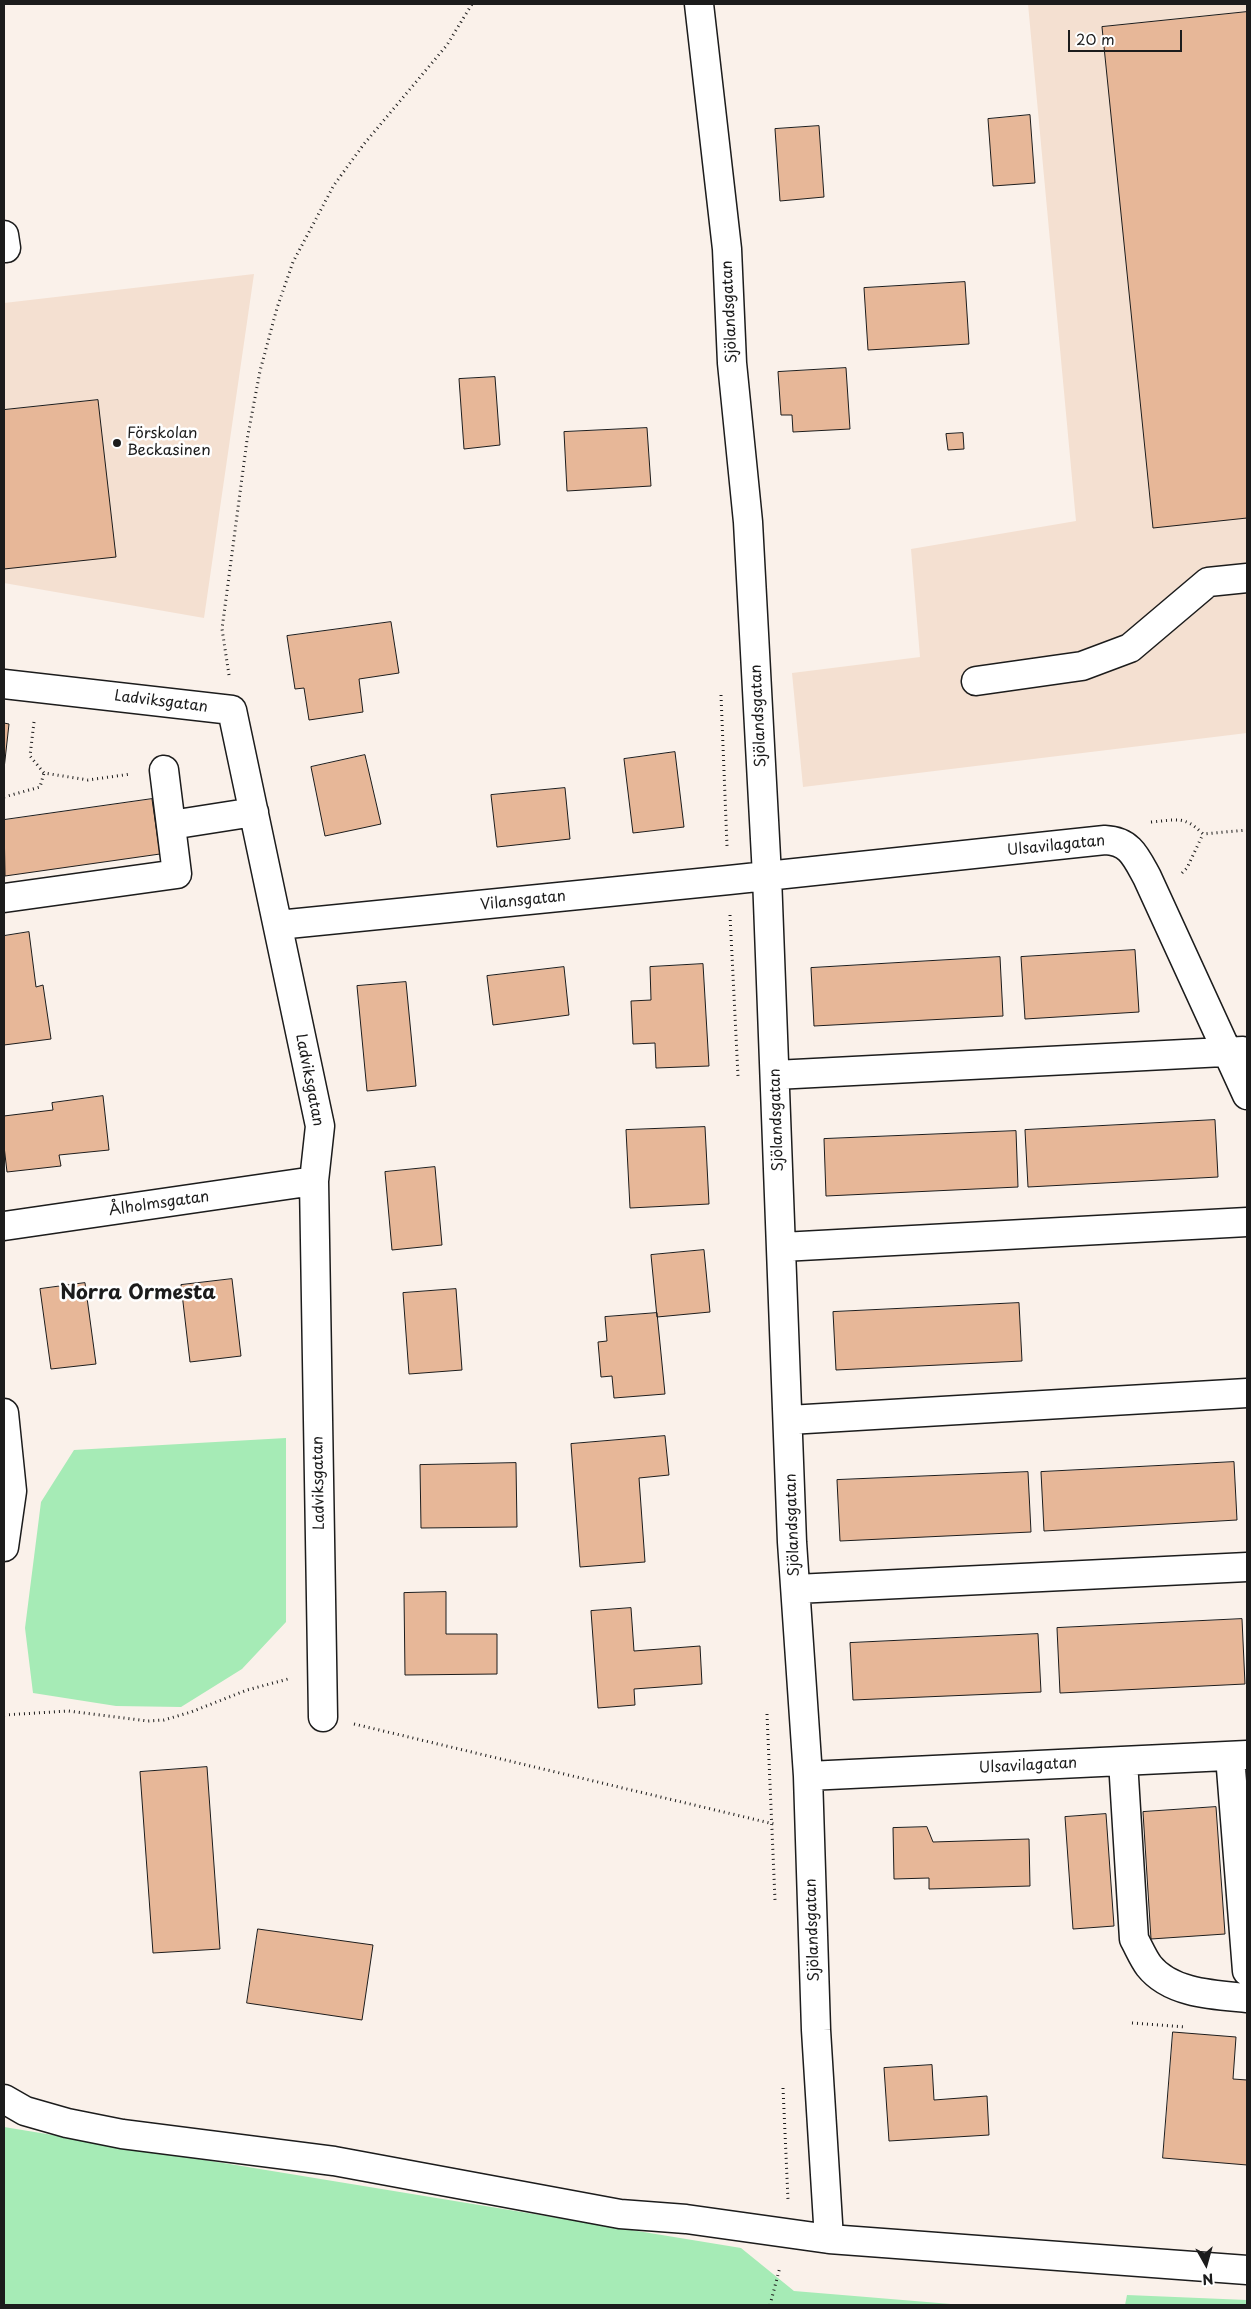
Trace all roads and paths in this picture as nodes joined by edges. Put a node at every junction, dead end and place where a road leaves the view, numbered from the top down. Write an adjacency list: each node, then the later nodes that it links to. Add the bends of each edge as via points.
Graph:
1 (472, 4): 10 (path, via 447,45 364,144 334,186 293,262 277,308 260,371 247,440 226,591 222,629)
2 (699, 4): 16 (street, Sjölandsgatan, via 727,250 732,363 748,532)
3 (4, 235): 4 (street)
4 (4, 248)
5 (1247, 578): 6 (street, via 1208,582 1130,648 1082,666)
6 (976, 681)
7 (4, 684): 8 (street, Ladviksgatan)
8 (38, 688): 10 (street, Ladviksgatan); 12 (path, via 30,756)
9 (720, 691): 17 (path)
10 (232, 710): 14 (street, Ladviksgatan)
11 (164, 770): 12 (path, via 88,780); 15 (street)
12 (44, 773): 13 (path, via 40,787)
13 (4, 797)
14 (254, 812): 15 (street); 19 (street, Ladviksgatan)
15 (171, 825): 18 (street, via 177,874)
16 (767, 876): 17 (street, Vilansgatan); 20 (street, Ulsavilagatan, via 1117,840 1135,854); 21 (street, Sjölandsgatan)
17 (729, 880): 19 (street, Vilansgatan); 22 (path)
18 (4, 898)
19 (278, 925): 24 (street, Ladviksgatan, via 320,1126)
20 (1238, 1052): 21 (street); 23 (street, Ulsavilagatan)
21 (776, 1075): 27 (street, Sjölandsgatan)
22 (738, 1079)
23 (1247, 1095)
24 (314, 1182): 26 (street, Ålholmsgatan); 34 (street, Ladviksgatan)
25 (1247, 1222): 27 (street)
26 (4, 1226)
27 (782, 1247): 30 (street, Sjölandsgatan)
28 (1247, 1393): 30 (street)
29 (4, 1413): 31 (street, via 12,1491)
30 (789, 1420): 33 (street, Sjölandsgatan)
31 (4, 1547)
32 (1247, 1567): 33 (street)
33 (796, 1589): 40 (street, Sjölandsgatan)
34 (322, 1670): 36 (path, via 247,1690 164,1720 148,1722 68,1711); 37 (street, Ladviksgatan)
35 (767, 1705): 41 (path)
36 (4, 1715)
37 (323, 1717): 41 (path)
38 (1239, 1756): 39 (street, Ulsavilagatan); 43 (street)
39 (1124, 1762): 40 (street, Ulsavilagatan); 44 (street, via 1134,1939 1142,1955 1150,1968 1186,1989)
40 (808, 1776): 48 (street, Sjölandsgatan, via 816,2030)
41 (772, 1824): 42 (path)
42 (775, 1902)
43 (1247, 1971)
44 (1247, 1998)
45 (783, 2087): 47 (path)
46 (4, 2099): 47 (street, via 25,2110 67,2123 122,2134 334,2161 620,2214 686,2219)
47 (789, 2234): 48 (street); 50 (path)
48 (829, 2239): 49 (street)
49 (1247, 2270)
50 (770, 2305)

